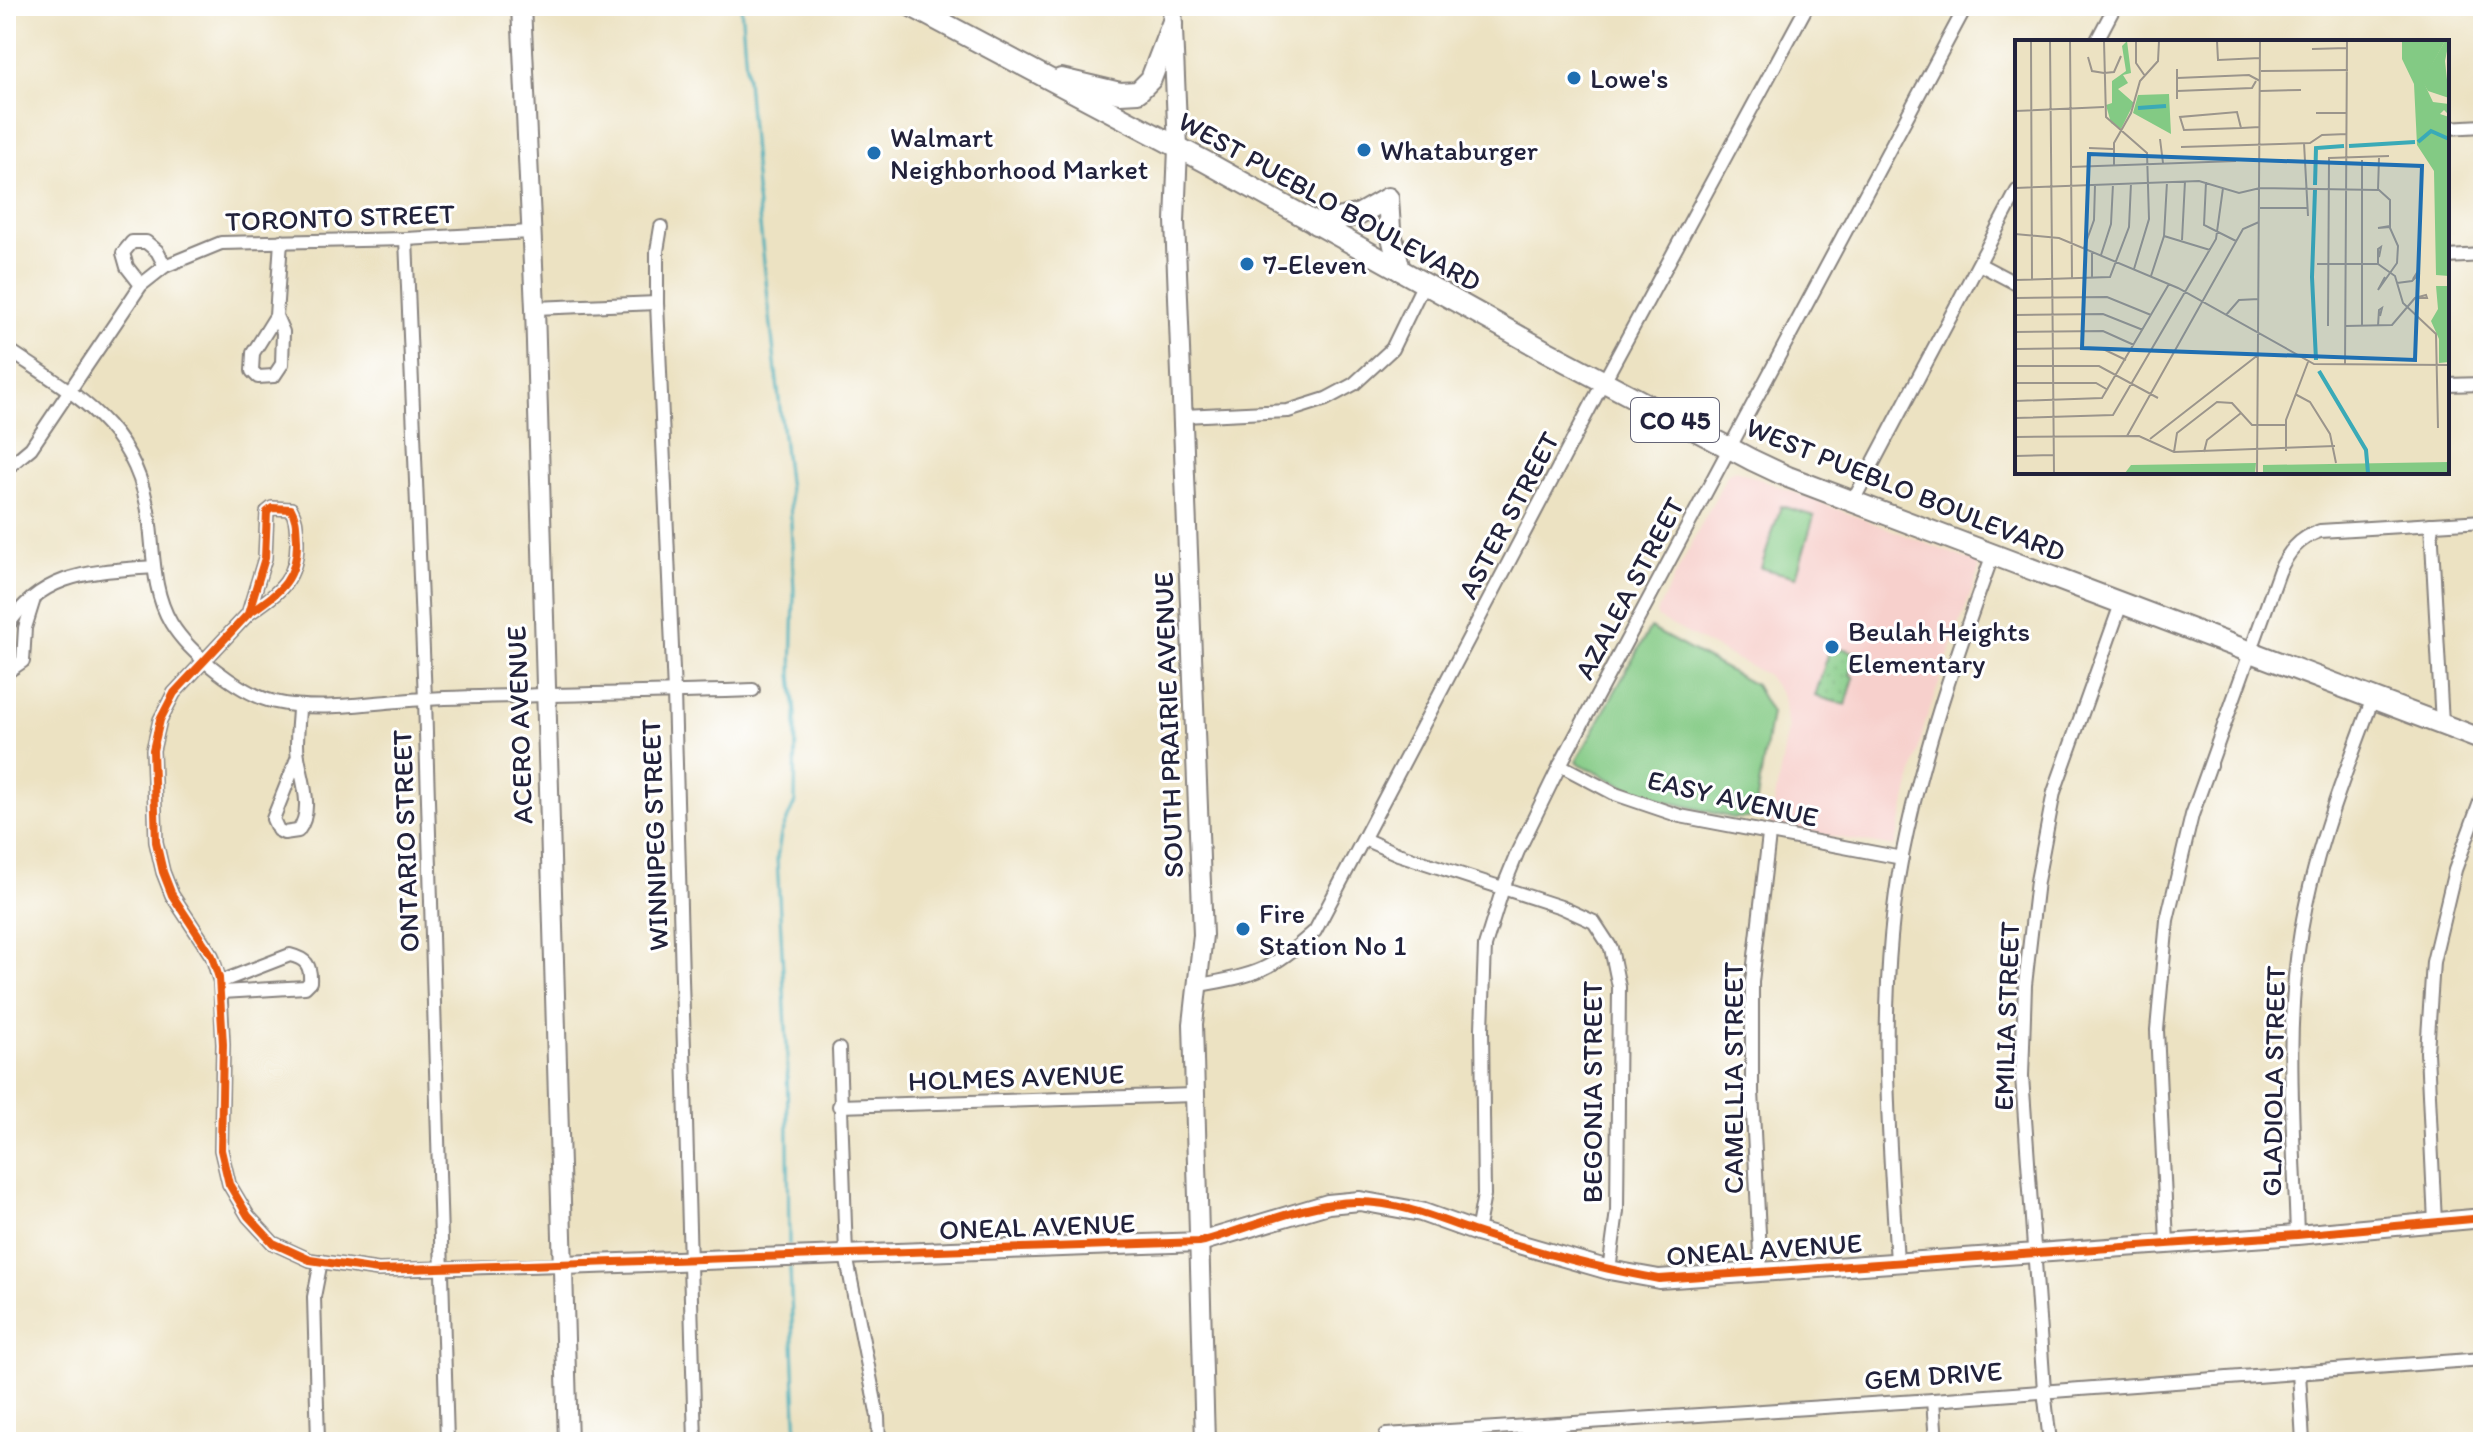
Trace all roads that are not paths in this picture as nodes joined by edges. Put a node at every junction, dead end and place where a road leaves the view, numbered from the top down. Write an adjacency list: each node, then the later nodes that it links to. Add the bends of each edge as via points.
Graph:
1 (521, 6): 15 (street, ACERO AVENUE)
2 (911, 6): 8 (main road, WEST PUEBLO BOULEVARD / CO 45)
3 (1807, 6): 30 (street, ASTER STREET)
4 (1966, 6): 35 (street, AZALEA STREET)
5 (2115, 6): 7 (street)
6 (1172, 15): 8 (main road, via 1151,79 1138,92); 11 (street, SOUTH PRAIRIE AVENUE)
7 (2100, 40)
8 (1033, 72): 11 (main road, WEST PUEBLO BOULEVARD / CO 45)
9 (2483, 126): 10 (street)
10 (2449, 128)
11 (1178, 148): 13 (main road, WEST PUEBLO BOULEVARD / CO 45); 34 (street, SOUTH PRAIRIE AVENUE, via 1175,221)
12 (2015, 195): 20 (street)
13 (1316, 224): 22 (main road, WEST PUEBLO BOULEVARD / CO 45); 22 (main road, via 1360,214 1388,198)
14 (661, 227): 26 (street, WINNIPEG STREET)
15 (530, 232): 16 (street, TORONTO STREET); 27 (street, ACERO AVENUE)
16 (406, 239): 17 (street, TORONTO STREET); 53 (street, ONTARIO STREET)
17 (281, 241): 21 (street, TORONTO STREET, via 221,243); 28 (street)
18 (2483, 255): 19 (street)
19 (2449, 257)
20 (1979, 264): 24 (street); 37 (street)
21 (165, 266): 25 (street, TORONTO STREET); 25 (street, via 146,242 132,242 123,253)
22 (1400, 270): 23 (main road, WEST PUEBLO BOULEVARD / CO 45)
23 (1424, 283): 30 (main road, WEST PUEBLO BOULEVARD / CO 45); 34 (street, via 1392,349 1354,384 1288,411)
24 (2015, 283)
25 (141, 285): 33 (street, TORONTO STREET)
26 (657, 303): 27 (street); 50 (street, WINNIPEG STREET)
27 (535, 308): 51 (street, ACERO AVENUE)
28 (276, 316)
29 (6, 348): 33 (street)
30 (1605, 383): 35 (main road, WEST PUEBLO BOULEVARD / CO 45); 61 (street, ASTER STREET)
31 (2483, 384): 32 (street)
32 (2449, 385)
33 (69, 391): 36 (street, TORONTO STREET, via 31,448); 41 (street, via 106,420 125,448 148,513)
34 (1184, 416): 64 (street, SOUTH PRAIRIE AVENUE, via 1203,935)
35 (1730, 450): 37 (main road, WEST PUEBLO BOULEVARD / CO 45); 58 (street, AZALEA STREET)
36 (9, 465)
37 (1853, 501): 40 (main road, WEST PUEBLO BOULEVARD / CO 45)
38 (2483, 521): 39 (street)
39 (2431, 524): 46 (street, via 2320,531 2300,541 2285,558); 55 (street)
40 (1993, 554): 43 (main road, WEST PUEBLO BOULEVARD / CO 45); 62 (street, via 1938,717)
41 (154, 567): 42 (street, via 80,573 46,587); 47 (street, via 171,624)
42 (34, 599): 45 (street, via 19,608); 48 (street, via 23,661)
43 (2121, 604): 46 (main road, WEST PUEBLO BOULEVARD / CO 45); 75 (street, EMILIA STREET, via 2054,792 2037,881 2022,1076)
44 (248, 614): 44 (street, ONEAL AVENUE, via 265,558 267,512 291,509 297,542 292,573 281,590); 47 (street, ONEAL AVENUE)
45 (6, 628)
46 (2249, 651): 52 (main road, WEST PUEBLO BOULEVARD / CO 45); 74 (street, via 2192,815 2167,920 2157,1030)
47 (203, 660): 54 (street, via 272,702); 65 (street, ONEAL AVENUE, via 174,693 160,720 153,750 156,842 172,895 212,956)
48 (6, 669)
49 (753, 690): 50 (street)
50 (674, 693): 51 (street); 77 (street, WINNIPEG STREET)
51 (545, 696): 53 (street); 80 (street, ACERO AVENUE)
52 (2373, 698): 55 (main road, WEST PUEBLO BOULEVARD / CO 45); 72 (street, GLADIOLA STREET, via 2319,855 2301,931 2292,1015)
53 (425, 699): 54 (street); 81 (street, ONTARIO STREET)
54 (299, 706): 57 (street)
55 (2442, 724): 56 (main road, WEST PUEBLO BOULEVARD / CO 45)
56 (2483, 740)
57 (298, 756): 57 (street, via 306,815 298,831 284,833 273,819)
58 (1560, 765): 60 (street, EASY AVENUE, via 1615,794 1680,816); 63 (street, AZALEA STREET)
59 (2483, 794): 70 (street, via 2455,870 2433,962 2427,1052)
60 (1769, 835): 62 (street, EASY AVENUE); 83 (street, CAMELLIA STREET, via 1752,982)
61 (1366, 840): 63 (street, BEGONIA STREET); 64 (street, ASTER STREET, via 1315,931 1285,958 1246,978)
62 (1902, 858): 79 (street, via 1886,1083)
63 (1503, 888): 71 (street, AZALEA STREET, via 1485,946 1484,1195); 82 (street, BEGONIA STREET, via 1594,922 1611,948 1619,987 1618,1196)
64 (1199, 985): 67 (street, SOUTH PRAIRIE AVENUE, via 1193,1024)
65 (221, 987): 65 (street, via 305,987 311,971 301,958 290,955); 78 (street, ONEAL AVENUE, via 221,1150 229,1184 273,1243)
66 (839, 1049): 68 (street)
67 (1194, 1095): 68 (street, HOLMES AVENUE); 73 (street, SOUTH PRAIRIE AVENUE)
68 (839, 1106): 76 (street)
69 (2483, 1218): 70 (street, ONEAL AVENUE)
70 (2435, 1223): 72 (street, ONEAL AVENUE)
71 (1477, 1232): 73 (street, ONEAL AVENUE, via 1421,1212 1360,1201 1328,1204); 82 (street, ONEAL AVENUE)
72 (2297, 1235): 74 (street, ONEAL AVENUE)
73 (1200, 1242): 76 (street, ONEAL AVENUE); 95 (street, SOUTH PRAIRIE AVENUE)
74 (2167, 1243): 75 (street, ONEAL AVENUE)
75 (2035, 1253): 79 (street, ONEAL AVENUE); 86 (street, EMILIA STREET)
76 (846, 1255): 77 (street, ONEAL AVENUE); 94 (street)
77 (692, 1260): 80 (street, ONEAL AVENUE); 93 (street, WINNIPEG STREET)
78 (321, 1261): 81 (street, ONEAL AVENUE, via 378,1270); 90 (street, via 314,1297)
79 (1897, 1261): 83 (street, ONEAL AVENUE)
80 (564, 1265): 81 (street, ONEAL AVENUE); 92 (street, ACERO AVENUE)
81 (443, 1268): 91 (street, ONTARIO STREET)
82 (1609, 1270): 83 (street, ONEAL AVENUE, via 1659,1279)
83 (1761, 1274)
84 (2483, 1359): 85 (street, GEM DRIVE)
85 (2299, 1372): 86 (street, GEM DRIVE); 99 (street)
86 (2044, 1390): 87 (street, GEM DRIVE); 98 (street, EMILIA STREET)
87 (1933, 1400): 88 (street, GEM DRIVE); 97 (street)
88 (1558, 1424): 89 (street, GEM DRIVE); 96 (street)
89 (1386, 1435)
90 (318, 1442)
91 (447, 1442)
92 (568, 1442)
93 (695, 1442)
94 (879, 1442)
95 (1205, 1442)
96 (1559, 1442)
97 (1936, 1442)
98 (2050, 1442)
99 (2303, 1442)

